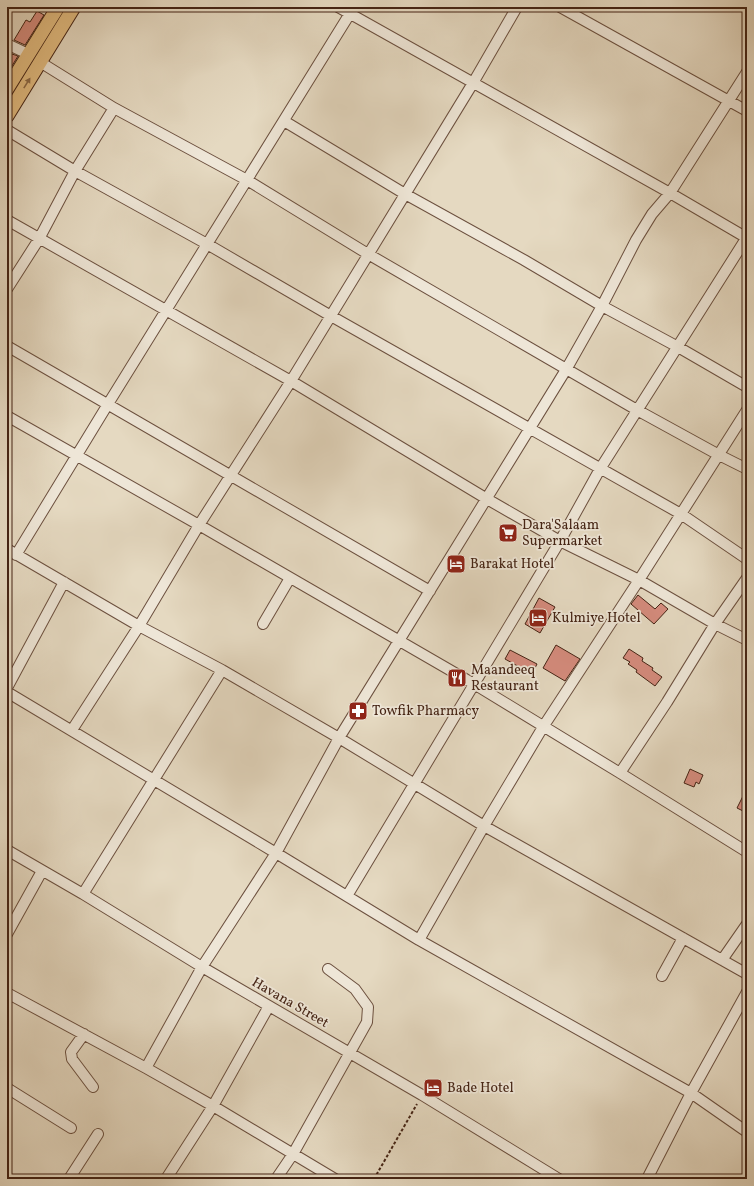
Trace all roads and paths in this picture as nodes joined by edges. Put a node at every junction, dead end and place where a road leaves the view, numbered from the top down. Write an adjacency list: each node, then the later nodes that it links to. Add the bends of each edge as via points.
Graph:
1 (58, 7): 8 (main road)
2 (74, 7): 9 (main road)
3 (338, 7): 6 (street)
4 (517, 7): 11 (street)
5 (560, 7): 13 (street)
6 (352, 11): 11 (street); 17 (street)
7 (7, 44): 8 (street)
8 (28, 54): 12 (main road)
9 (40, 62): 14 (street); 16 (main road, one-way to 9)
10 (747, 72): 13 (street)
11 (473, 83): 21 (street); 22 (street)
12 (7, 89)
13 (728, 101): 15 (street); 21 (street)
14 (114, 108): 19 (street); 20 (street)
15 (747, 111)
16 (7, 116)
17 (284, 121): 20 (street); 22 (street)
18 (7, 130): 19 (street)
19 (75, 171): 24 (street); 26 (street)
20 (247, 180): 26 (street); 27 (street)
21 (670, 193): 25 (street); 29 (street, via 652,214 636,240)
22 (405, 194): 27 (street); 29 (street)
23 (7, 220): 24 (street)
24 (39, 238): 28 (street); 30 (street)
25 (747, 238): 33 (street)
26 (208, 244): 30 (street); 31 (street)
27 (368, 254): 31 (street); 34 (street)
28 (7, 289)
29 (602, 306): 33 (street); 34 (street)
30 (166, 311): 35 (street); 37 (street)
31 (331, 316): 35 (street); 41 (street)
32 (7, 346): 37 (street)
33 (678, 347): 36 (street); 38 (street)
34 (567, 368): 38 (street); 41 (street)
35 (291, 381): 46 (street); 47 (street)
36 (747, 387)
37 (108, 404): 43 (street); 46 (street)
38 (637, 410): 42 (street); 44 (street)
39 (747, 410): 42 (street)
40 (7, 416): 43 (street)
41 (530, 429): 44 (street); 47 (street)
42 (719, 454): 45 (street); 48 (street)
43 (76, 456): 49 (street); 52 (street)
44 (600, 469): 48 (street); 50 (street)
45 (747, 469)
46 (231, 475): 49 (street); 58 (street)
47 (487, 499): 50 (street); 58 (street)
48 (681, 514): 53 (street); 56 (street)
49 (199, 525): 54 (street); 61 (street)
50 (560, 540): 56 (street); 65 (street)
51 (7, 549): 52 (street)
52 (16, 555): 57 (street)
53 (747, 559)
54 (290, 578): 59 (street); 63 (street)
55 (747, 578): 60 (street)
56 (640, 580): 60 (street); 68 (street)
57 (64, 582): 61 (street); 66 (street)
58 (430, 591): 63 (street)
59 (264, 624)
60 (715, 624): 62 (street); 71 (street)
61 (139, 626): 64 (street); 69 (street)
62 (747, 640)
63 (398, 641): 65 (street); 70 (street)
64 (222, 670): 70 (street); 72 (street)
65 (474, 684): 68 (street); 73 (street)
66 (7, 688)
67 (7, 692): 69 (street)
68 (544, 727): 71 (street); 74 (street)
69 (72, 730): 72 (street)
70 (339, 738): 73 (street); 77 (street)
71 (620, 773): 76 (street)
72 (153, 779): 77 (street); 79 (street)
73 (415, 784): 74 (street); 80 (street)
74 (484, 826): 83 (street); 84 (street)
75 (7, 850): 78 (street, Havana Street)
76 (747, 852)
77 (276, 853): 80 (street); 86 (street)
78 (42, 871): 79 (street, Havana Street); 82 (street)
79 (83, 894): 86 (street, Havana Street)
80 (347, 896): 84 (street)
81 (747, 924): 85 (street)
82 (7, 934)
83 (682, 938): 85 (street); 89 (street)
84 (419, 940): 98 (street)
85 (722, 960): 88 (street)
86 (202, 967): 92 (street, Havana Street); 95 (street)
87 (328, 969): 94 (street, via 355,989 368,1007 367,1022)
88 (747, 974)
89 (662, 976)
90 (747, 992): 98 (street)
91 (7, 993): 93 (street)
92 (269, 1006): 94 (street, Havana Street); 100 (street)
93 (84, 1034): 95 (street); 96 (street, via 71,1052 72,1059)
94 (349, 1053): 99 (street, Havana Street); 104 (street)
95 (146, 1068): 100 (street)
96 (93, 1087)
97 (7, 1088): 101 (street)
98 (691, 1093): 102 (street); 111 (street)
99 (422, 1095): 109 (path); 110 (street, Havana Street)
100 (213, 1106): 104 (street); 106 (street)
101 (71, 1128)
102 (747, 1132)
103 (98, 1134): 105 (street)
104 (293, 1154): 107 (street); 108 (street)
105 (69, 1179)
106 (166, 1179)
107 (276, 1179)
108 (335, 1179)
109 (374, 1179)
110 (560, 1179)
111 (647, 1179)

